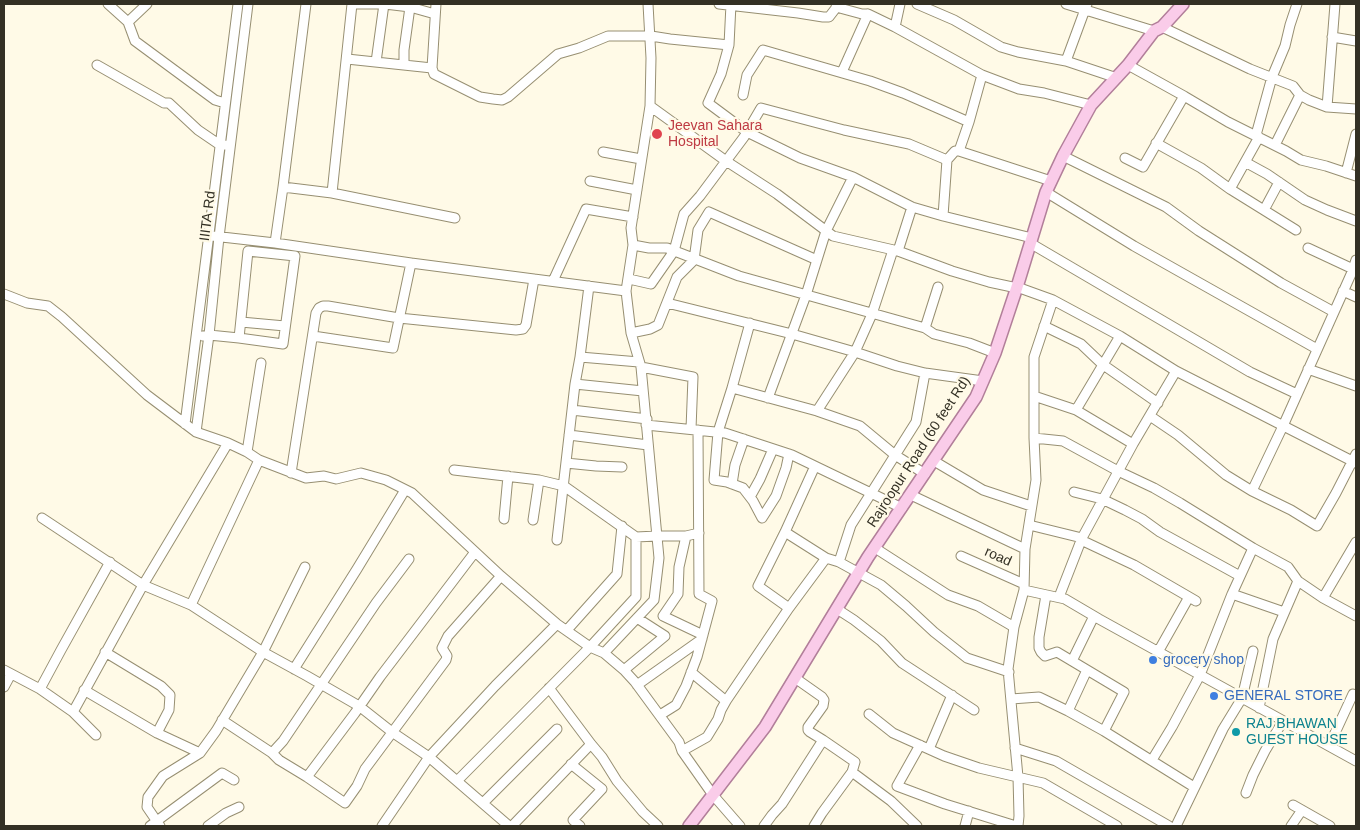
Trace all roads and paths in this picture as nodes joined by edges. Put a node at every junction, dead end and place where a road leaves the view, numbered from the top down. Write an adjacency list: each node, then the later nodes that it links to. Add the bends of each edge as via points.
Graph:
1 (108, 4): 27 (street)
2 (147, 4): 27 (street)
3 (238, 4): 41 (street, IIITA Rd)
4 (248, 4): 41 (street, IIITA Rd)
5 (306, 4): 76 (street)
6 (352, 4): 7 (street); 34 (street)
7 (380, 4)
8 (384, 4): 22 (street); 36 (street)
9 (436, 4): 24 (street)
10 (648, 4): 30 (street)
11 (719, 4): 12 (street)
12 (731, 4): 26 (street); 33 (street)
13 (809, 4): 26 (street)
14 (866, 4): 25 (street)
15 (900, 4): 28 (street)
16 (917, 4): 35 (street, via 1001,46)
17 (1066, 4): 23 (street)
18 (1183, 4): 29 (main road, Rajroopur Road (60 feet Rd))
19 (1297, 4): 44 (street)
20 (1335, 4): 31 (street)
21 (838, 5): 25 (street); 26 (street, via 823,18)
22 (410, 7): 24 (street); 38 (street)
23 (1086, 7): 29 (street); 35 (street)
24 (435, 14): 40 (street)
25 (865, 14): 28 (street); 42 (street)
26 (808, 15)
27 (128, 22): 49 (street, via 135,41 215,100)
28 (894, 27): 43 (street)
29 (1158, 29): 39 (main road, Rajroopur Road (60 feet Rd)); 44 (street)
30 (651, 36): 33 (street); 40 (street, via 608,36 558,54 502,100 480,97 434,74); 51 (street)
31 (1332, 37): 32 (street); 52 (street)
32 (1356, 41)
33 (729, 45): 55 (street, via 708,103)
34 (347, 59): 36 (street); 80 (street)
35 (1066, 61): 45 (street)
36 (376, 62): 38 (street)
37 (97, 65): 59 (street, via 169,103)
38 (404, 65): 40 (street)
39 (1128, 65): 45 (main road, Rajroopur Road (60 feet Rd)); 48 (street)
40 (432, 68)
41 (234, 72): 49 (street, IIITA Rd); 61 (street, IIITA Rd)
42 (842, 72): 46 (street, via 763,50 748,75); 54 (street, via 903,93)
43 (982, 75): 50 (street, via 1019,89); 54 (street)
44 (1272, 77): 47 (street, via 1293,86); 57 (street)
45 (1117, 78): 50 (main road, Rajroopur Road (60 feet Rd))
46 (743, 95)
47 (1300, 95): 52 (street); 60 (street)
48 (1184, 96): 57 (street); 58 (street)
49 (225, 102): 59 (street, IIITA Rd)
50 (1091, 105): 64 (main road, Rajroopur Road (60 feet Rd))
51 (650, 106): 66 (street); 68 (street)
52 (1327, 107): 53 (street)
53 (1356, 110)
54 (969, 122): 62 (street)
55 (747, 132): 67 (street, via 761,108 910,144); 68 (street); 72 (street, via 800,158)
56 (1356, 134): 70 (street)
57 (1257, 136): 60 (street); 69 (street)
58 (1156, 143): 65 (street, via 1143,167); 77 (street, via 1201,168)
59 (220, 145): 61 (street); 89 (street, IIITA Rd)
60 (1275, 145): 70 (street, via 1301,160)
61 (230, 146): 90 (street, IIITA Rd)
62 (959, 151): 67 (street); 73 (street)
63 (603, 152): 66 (street)
64 (1063, 156): 73 (main road, Rajroopur Road (60 feet Rd)); 114 (street, via 1166,207 1273,278)
65 (1125, 158)
66 (641, 159): 78 (street)
67 (947, 160): 83 (street)
68 (726, 161): 88 (street, via 777,194); 96 (street, via 684,214)
69 (1245, 162): 75 (street); 77 (street)
70 (1346, 173): 71 (street)
71 (1356, 176)
72 (853, 177): 81 (street); 88 (street)
73 (1051, 181): 79 (main road, Rajroopur Road (60 feet Rd))
74 (590, 182): 78 (street)
75 (1279, 182): 82 (street); 86 (street, via 1305,200)
76 (284, 187): 80 (street); 92 (street)
77 (1230, 189): 82 (street)
78 (637, 190): 84 (street)
79 (1046, 192): 91 (main road, Rajroopur Road (60 feet Rd)); 129 (street, via 1134,246)
80 (332, 193): 85 (street)
81 (912, 207): 83 (street); 95 (street)
82 (1264, 210): 87 (street)
83 (943, 216): 91 (street)
84 (633, 217): 93 (street); 103 (street, via 586,209)
85 (455, 218)
86 (1356, 221)
87 (1296, 230)
88 (826, 232): 95 (street); 98 (street)
89 (209, 236): 90 (street); 127 (street, IIITA Rd)
90 (219, 237): 92 (street); 124 (street, IIITA Rd)
91 (1031, 241): 106 (main road, Rajroopur Road (60 feet Rd)); 144 (street, via 1250,372)
92 (274, 244): 99 (street)
93 (632, 245): 96 (street); 102 (street)
94 (1308, 248): 100 (street)
95 (896, 250): 106 (street, via 952,271); 115 (street)
96 (674, 251): 97 (street); 102 (street, via 652,284)
97 (694, 260): 98 (street, via 698,230 709,212); 110 (street); 113 (street, via 677,277)
98 (816, 260): 110 (street)
99 (411, 263): 101 (street); 116 (street)
100 (1355, 264): 108 (street)
101 (534, 279): 103 (street); 116 (street, via 523,329)
102 (629, 279): 107 (street)
103 (553, 282): 104 (street)
104 (589, 286): 107 (street); 132 (street)
105 (938, 287): 121 (street)
106 (1017, 287): 112 (street); 131 (main road, Rajroopur Road (60 feet Rd))
107 (626, 291): 122 (street)
108 (1343, 291): 111 (street); 114 (street)
109 (4, 294): 153 (street, via 27,303 48,306 147,395)
110 (806, 296): 115 (street); 123 (street)
111 (1356, 296)
112 (1053, 300): 120 (street); 126 (street)
113 (667, 303): 118 (street); 122 (street, via 658,325)
114 (1334, 312): 129 (street)
115 (872, 314): 121 (street); 130 (street)
116 (399, 318): 125 (street, via 323,306 316,313); 125 (street, via 393,348)
117 (241, 322): 119 (street); 119 (street, via 248,251 295,256); 128 (street)
118 (750, 323): 123 (street); 142 (street)
119 (285, 326): 128 (street, via 283,344)
120 (1044, 326): 134 (street, via 1081,344); 145 (street, via 1034,357)
121 (925, 328): 131 (street, via 934,334)
122 (631, 334): 135 (street)
123 (792, 334): 130 (street); 146 (street)
124 (209, 335): 127 (street); 128 (street); 156 (street, IIITA Rd)
125 (313, 336): 176 (street)
126 (1120, 336): 134 (street); 137 (street)
127 (196, 338): 153 (street, IIITA Rd)
128 (239, 338)
129 (1317, 349): 136 (street)
130 (855, 352): 138 (street); 150 (street)
131 (995, 353): 139 (main road, Rajroopur Road (60 feet Rd))
132 (580, 357): 135 (street); 140 (street)
133 (261, 363): 165 (street)
134 (1102, 364): 147 (street); 149 (street)
135 (640, 365): 143 (street); 155 (street, via 693,377)
136 (1308, 369): 141 (street); 144 (street)
137 (1176, 372): 147 (street); 154 (street)
138 (925, 373): 139 (street); 167 (street, via 916,422)
139 (983, 381): 170 (main road, Rajroopur Road (60 feet Rd))
140 (575, 384): 143 (street); 148 (street)
141 (1356, 386)
142 (732, 388): 146 (street); 157 (street)
143 (644, 391): 152 (street)
144 (1297, 394): 154 (street)
145 (1034, 396): 149 (street); 159 (street)
146 (768, 398): 150 (street)
147 (1158, 403): 151 (street)
148 (572, 410): 152 (street); 158 (street)
149 (1076, 410): 162 (street)
150 (817, 411): 167 (street, via 860,426)
151 (1150, 416): 162 (street); 183 (street, via 1226,475)
152 (646, 422): 155 (street); 163 (street)
153 (185, 424): 156 (street)
154 (1283, 426): 169 (street); 183 (street)
155 (695, 430): 157 (street); 197 (street)
156 (196, 432): 161 (street)
157 (718, 432): 160 (street); 180 (street, via 714,480)
158 (569, 435): 163 (street); 171 (street)
159 (1034, 438): 175 (street, via 1063,441); 189 (street, via 1036,480)
160 (744, 439): 164 (street); 180 (street)
161 (228, 443): 165 (street); 218 (street)
162 (1133, 444): 175 (street)
163 (648, 445): 198 (street)
164 (773, 449): 166 (street); 187 (street)
165 (247, 452): 168 (street)
166 (789, 454): 172 (street); 187 (street, via 776,496 762,518)
167 (895, 455): 177 (street); 185 (street)
168 (259, 460): 176 (street); 224 (street)
169 (1355, 460): 183 (street, via 1317,526)
170 (934, 461): 177 (main road, Rajroopur Road (60 feet Rd)); 189 (street, via 982,490)
171 (566, 463): 173 (street); 181 (street)
172 (815, 466): 185 (street); 196 (street)
173 (622, 467)
174 (454, 470): 178 (street)
175 (1118, 471): 188 (street); 205 (street, via 1154,488)
176 (292, 473): 182 (street, via 306,478 324,476 336,479 361,473)
177 (925, 474): 186 (main road, Rajroopur Road (60 feet Rd))
178 (508, 476): 179 (street); 192 (street)
179 (539, 480): 181 (street); 193 (street)
180 (732, 484): 187 (street, via 743,488)
181 (564, 486): 195 (street); 202 (street)
182 (405, 490): 207 (street); 242 (street)
183 (1252, 491)
184 (1074, 492): 188 (street)
185 (871, 493): 190 (street); 212 (street, via 851,525)
186 (911, 495): 190 (main road, Rajroopur Road (60 feet Rd)); 206 (street)
187 (750, 497)
188 (1102, 499): 201 (street); 216 (street)
189 (1031, 506): 194 (street)
190 (902, 508): 204 (main road, Rajroopur Road (60 feet Rd))
191 (42, 518): 211 (street)
192 (504, 520)
193 (533, 520)
194 (1029, 525): 201 (street); 206 (street)
195 (622, 526): 200 (street); 233 (street, via 617,574)
196 (785, 532): 209 (street); 225 (street, via 758,586)
197 (699, 533): 199 (street); 234 (street, via 700,594 712,601)
198 (657, 536): 199 (street); 200 (street); 230 (street, via 659,558 654,600)
199 (686, 536): 234 (street, via 679,567 678,594 664,616)
200 (636, 537): 235 (street, via 636,597)
201 (1082, 539): 222 (street); 239 (street, via 1193,599)
202 (557, 540)
203 (1356, 542): 223 (street)
204 (875, 548): 214 (main road, Rajroopur Road (60 feet Rd)); 232 (street, via 948,595 978,606)
205 (1253, 548): 216 (street); 217 (street, via 1288,567)
206 (1025, 549): 219 (street)
207 (475, 552): 215 (street); 261 (street)
208 (961, 556): 219 (street, road)
209 (826, 558): 212 (street); 225 (street)
210 (409, 559): 250 (street)
211 (110, 562): 218 (street); 254 (street)
212 (839, 562): 214 (street)
213 (305, 567): 238 (street)
214 (859, 573): 226 (main road, Rajroopur Road (60 feet Rd)); 247 (street, via 881,585 967,658)
215 (501, 576): 231 (street); 272 (street, via 448,636 442,648 446,660)
216 (1240, 576): 220 (street)
217 (1298, 581): 223 (street); 227 (street)
218 (143, 585): 224 (street); 237 (street)
219 (1024, 587): 221 (street, road); 232 (street)
220 (1232, 594): 227 (street); 248 (street)
221 (1046, 595): 222 (street, road); 241 (street, via 1040,652 1045,656 1057,652)
222 (1059, 597): 228 (street, road)
223 (1323, 598): 229 (street)
224 (191, 605): 238 (street)
225 (789, 608): 260 (street)
226 (837, 609): 249 (main road, Rajroopur Road (60 feet Rd)); 256 (street, via 881,641 902,663)
227 (1284, 612): 262 (street, via 1274,639)
228 (1094, 616): 239 (street, road); 241 (street)
229 (1356, 616)
230 (637, 618): 240 (street); 243 (street, via 665,636)
231 (557, 624): 233 (street); 284 (street)
232 (1014, 627): 247 (street)
233 (567, 630): 235 (street)
234 (702, 637): 246 (street); 251 (street)
235 (590, 647): 240 (street); 253 (street)
236 (1253, 651): 258 (street)
237 (105, 652): 255 (street); 273 (street, via 161,686 170,695 169,710)
238 (263, 652): 242 (street); 268 (street)
239 (1158, 652): 248 (street, road)
240 (604, 653): 243 (street)
241 (1072, 661): 244 (street)
242 (294, 668): 250 (street)
243 (624, 670): 251 (street)
244 (1087, 670): 264 (street); 271 (street, via 1124,692)
245 (7, 672): 252 (street); 254 (street)
246 (691, 672): 260 (street); 267 (street, via 676,705)
247 (1009, 672): 259 (street)
248 (1200, 675): 258 (street, road); 285 (street)
249 (795, 678): 275 (street, via 824,700 808,727); 297 (main road, Rajroopur Road (60 feet Rd), via 765,727)
250 (321, 685): 261 (street); 283 (street)
251 (638, 685): 267 (street)
252 (4, 687)
253 (549, 688): 276 (street); 293 (street)
254 (40, 689): 265 (street)
255 (84, 690): 265 (street); 273 (street)
256 (952, 695): 263 (street); 280 (street)
257 (1356, 696): 278 (street, via 1352,694)
258 (1242, 698): 262 (street, road); 294 (street)
259 (1011, 699): 264 (street, via 1039,697); 279 (street)
260 (726, 702): 281 (street, via 707,737)
261 (359, 706): 272 (street); 290 (street)
262 (1259, 708): 269 (street, road)
263 (974, 710)
264 (1068, 711): 271 (street)
265 (72, 712): 274 (street)
266 (869, 714): 277 (street, via 893,734)
267 (660, 716): 281 (street)
268 (222, 720): 282 (street); 283 (street)
269 (1282, 721): 278 (street, road); 296 (street, via 1252,775)
270 (557, 729): 298 (street)
271 (1104, 730): 285 (street)
272 (392, 732): 284 (street); 290 (street, via 345,803)
273 (157, 733): 282 (street)
274 (96, 735)
275 (822, 740): 288 (street, via 855,762); 311 (street, via 782,804)
276 (591, 744): 287 (street); 289 (street)
277 (920, 745): 280 (street); 302 (street, via 897,786)
278 (1328, 746): 286 (street, road)
279 (1015, 748): 291 (street); 317 (street, via 1056,761)
280 (929, 749): 291 (street, via 978,768)
281 (682, 751): 297 (street)
282 (200, 753): 304 (street, via 163,776 148,797 147,807)
283 (272, 753): 290 (street)
284 (429, 757): 293 (street); 306 (street)
285 (1152, 760): 294 (street)
286 (1356, 761)
287 (571, 764): 295 (street); 307 (street)
288 (852, 772): 312 (street); 313 (street, via 891,801)
289 (613, 775): 295 (street); 308 (street)
290 (307, 777)
291 (1018, 777): 315 (street); 316 (street, via 1044,784)
292 (234, 780): 304 (street, via 222,774)
293 (457, 781): 298 (street)
294 (1194, 787): 318 (street)
295 (602, 789): 303 (street)
296 (1246, 793)
297 (713, 795): 309 (main road, Rajroopur Road (60 feet Rd)); 310 (street)
298 (483, 803): 307 (street)
299 (1293, 805): 301 (street)
300 (239, 806): 305 (street)
301 (1302, 810): 319 (street); 320 (street)
302 (969, 811): 314 (street); 315 (street)
303 (573, 824)
304 (156, 825)
305 (208, 826)
306 (382, 826)
307 (510, 826)
308 (658, 826)
309 (688, 826)
310 (740, 826)
311 (764, 826)
312 (814, 826)
313 (917, 826)
314 (964, 826)
315 (1017, 826)
316 (1116, 826)
317 (1169, 826)
318 (1176, 826)
319 (1291, 826)
320 (1330, 826)

